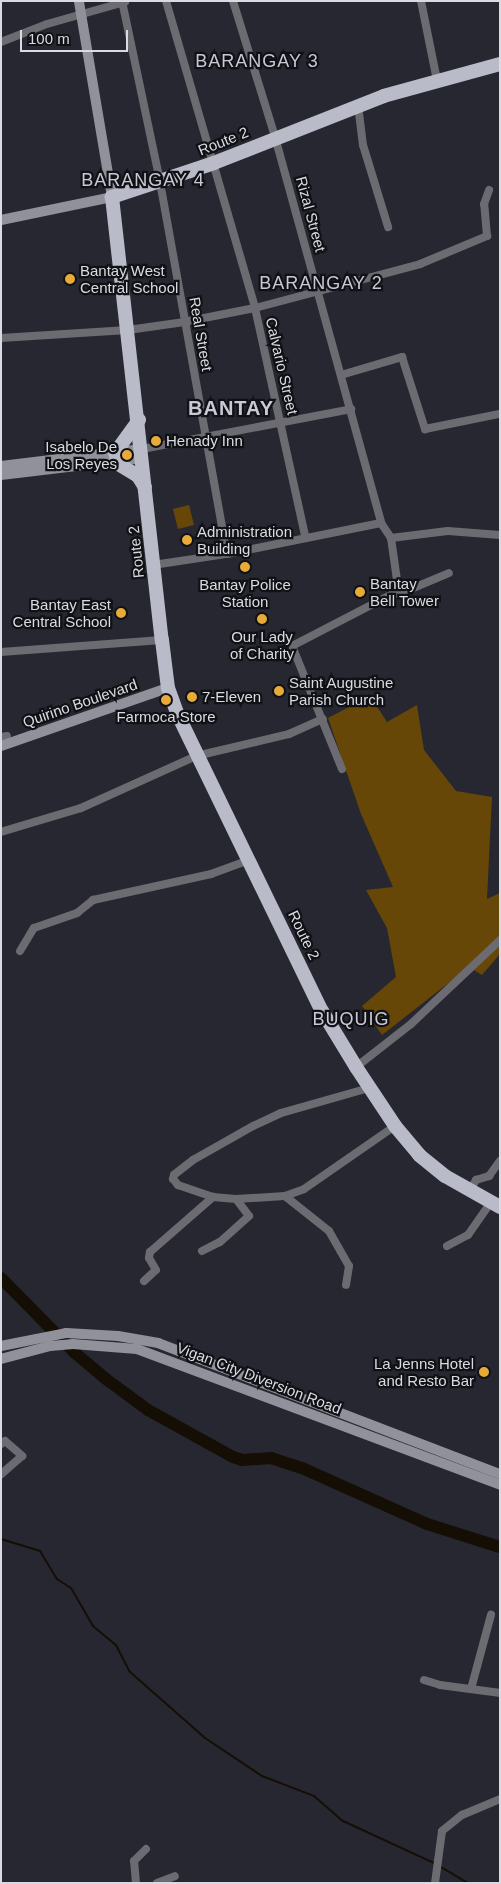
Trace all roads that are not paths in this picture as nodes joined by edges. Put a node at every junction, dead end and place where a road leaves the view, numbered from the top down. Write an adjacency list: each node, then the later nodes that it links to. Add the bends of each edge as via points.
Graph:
1 (79, 1): 6 (main road)
2 (166, 1): 12 (street, Calvario Street)
3 (233, 1): 11 (street, Rizal Street)
4 (421, 1): 9 (street)
5 (124, 2): 6 (street); 13 (street, Real Street)
6 (81, 14): 7 (street); 15 (main road)
7 (2, 39)
8 (500, 64): 9 (highway, Route 2)
9 (437, 80): 10 (highway, Route 2)
10 (358, 105): 11 (highway, Route 2); 17 (street, via 363,145)
11 (275, 137): 12 (highway, Route 2); 18 (street, Rizal Street)
12 (214, 163): 13 (highway, Route 2); 19 (street, Calvario Street)
13 (160, 182): 15 (highway, Route 2); 20 (street, Real Street)
14 (488, 190): 18 (street, via 484,209 489,232 481,240 420,264)
15 (112, 197): 16 (main road); 21 (highway, Route 2)
16 (1, 220)
17 (388, 227)
18 (318, 292): 19 (street); 23 (street, Rizal Street)
19 (255, 308): 20 (street); 27 (street, Calvario Street)
20 (184, 322): 21 (street); 28 (street, Real Street)
21 (128, 330): 22 (street); 26 (highway, Route 2)
22 (1, 338)
23 (342, 375): 24 (street, Rizal Street); 25 (street, via 402,357 425,429)
24 (350, 409): 27 (street); 35 (street, Rizal Street)
25 (499, 414)
26 (139, 420): 29 (highway, Route 2); 30 (highway)
27 (282, 423): 28 (street); 36 (street, Calvario Street)
28 (206, 438): 29 (street); 39 (street, Real Street)
29 (143, 454): 30 (main road); 34 (highway, Route 2)
30 (115, 458): 31 (main road); 34 (highway, via 138,476)
31 (59, 464): 32 (main road); 33 (main road)
32 (1, 466)
33 (1, 475)
34 (146, 490): 40 (highway, Route 2)
35 (381, 522): 36 (street); 38 (street, Rizal Street)
36 (305, 536): 39 (street)
37 (500, 536): 38 (street, via 448,531)
38 (391, 538): 42 (street)
39 (227, 554): 40 (street)
40 (154, 565): 43 (highway, Route 2)
41 (449, 573): 42 (street)
42 (398, 592): 46 (street, via 300,639 292,646)
43 (162, 640): 44 (street); 45 (highway, Route 2)
44 (1, 652)
45 (168, 688): 47 (main road, Quirino Boulevard); 48 (highway, Route 2)
46 (323, 719): 48 (street, via 289,734); 49 (street)
47 (1, 746)
48 (196, 756): 50 (street, via 81,808); 51 (highway, Route 2)
49 (342, 769)
50 (1, 832)
51 (249, 860): 53 (street, via 211,874 93,900 77,913 34,928); 54 (highway, Route 2, via 322,1011)
52 (500, 940): 54 (street, via 411,1024)
53 (20, 950)
54 (356, 1067): 55 (highway, Route 2)
55 (369, 1088): 56 (highway, Route 2); 60 (street, via 281,1114 253,1126 193,1160 174,1175 178,1185)
56 (394, 1126): 58 (highway, Route 2, via 430,1165); 59 (street, via 304,1189)
57 (500, 1161): 58 (street, via 489,1176 476,1180)
58 (470, 1190): 62 (highway, Route 2)
59 (285, 1196): 61 (street); 66 (street, via 329,1231 349,1266)
60 (213, 1197): 61 (street); 65 (street, via 150,1252 149,1258 156,1270)
61 (236, 1199): 64 (street, via 249,1216 220,1242)
62 (495, 1204): 63 (street, via 468,1235)
63 (447, 1246)
64 (202, 1251)
65 (144, 1281)
66 (346, 1285)
67 (1, 1346): 71 (main road, Vigan City Diversion Road, via 66,1333 118,1336 158,1343)
68 (1, 1359): 72 (main road, Vigan City Diversion Road, via 50,1346 73,1344 116,1346 156,1355)
69 (1, 1444): 70 (street, via 5,1441 22,1456)
70 (1, 1474)
71 (500, 1474)
72 (500, 1485)
73 (491, 1615): 75 (street)
74 (424, 1680): 75 (street)
75 (471, 1689): 76 (street)
76 (500, 1693)
77 (500, 1799): 82 (street, via 462,1815 442,1831)
78 (146, 1849): 80 (street, via 134,1861)
79 (175, 1876): 81 (street)
80 (136, 1883)
81 (157, 1883)
82 (435, 1883)

